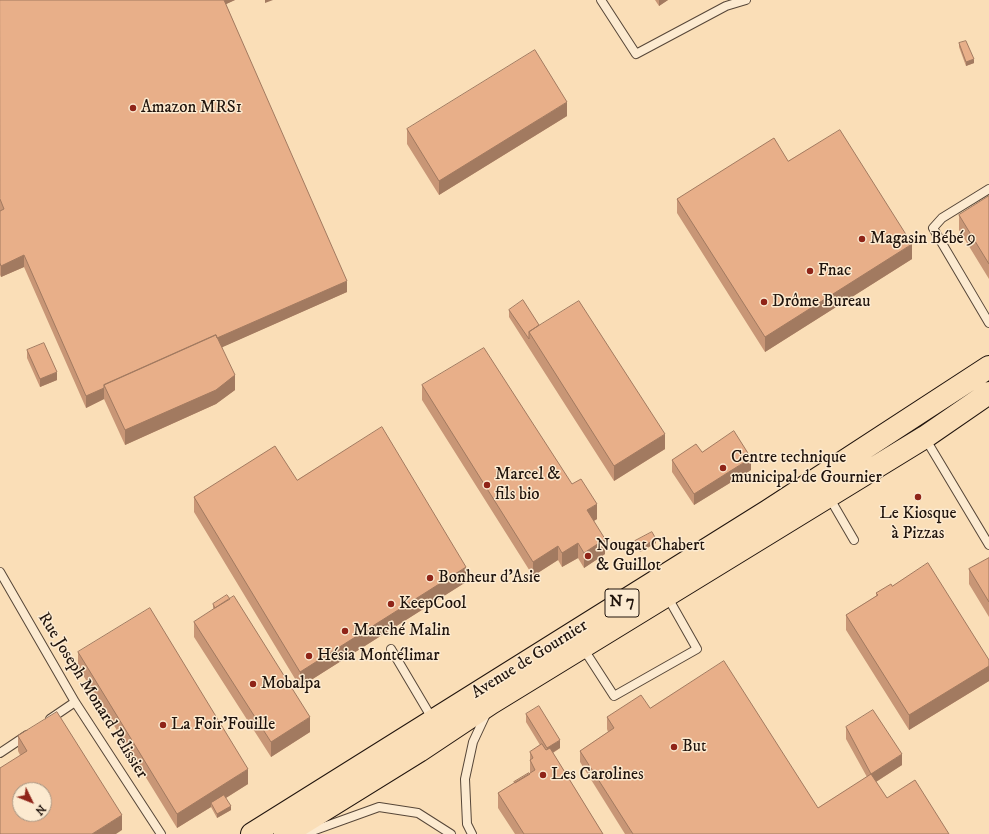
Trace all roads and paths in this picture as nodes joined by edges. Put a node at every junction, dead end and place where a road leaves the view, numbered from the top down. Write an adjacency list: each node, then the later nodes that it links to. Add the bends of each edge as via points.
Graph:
1 (601, 0): 2 (lane, via 636,54 726,6)
2 (746, 0)
3 (989, 189): 4 (lane, via 942,218 933,228)
4 (989, 322)
5 (989, 367): 17 (main road, Avenue de Gournier / N 7, via 761,515)
6 (989, 393): 7 (main road, Avenue de Gournier / N 7)
7 (925, 437): 8 (main road, Avenue de Gournier / N 7); 10 (lane)
8 (829, 496): 9 (lane); 12 (main road, Avenue de Gournier / N 7)
9 (854, 540)
10 (989, 545)
11 (0, 572): 15 (lane, Rue Joseph Monard Pelissier)
12 (667, 596): 14 (main road, Avenue de Gournier / N 7); 14 (lane, via 697,649 614,696)
13 (391, 648): 17 (lane)
14 (582, 648): 16 (main road, Avenue de Gournier / N 7)
15 (75, 702): 18 (lane); 21 (lane, Rue Joseph Monard Pelissier)
16 (491, 704): 23 (main road, Avenue de Gournier / N 7); 26 (lane, via 473,742 465,779 467,824)
17 (434, 721): 22 (main road, Avenue de Gournier / N 7)
18 (45, 723)
19 (32, 731): 20 (lane)
20 (0, 753)
21 (161, 834)
22 (252, 834)
23 (285, 834)
24 (304, 834): 25 (lane, via 379,807 418,813)
25 (451, 834)
26 (472, 834)

